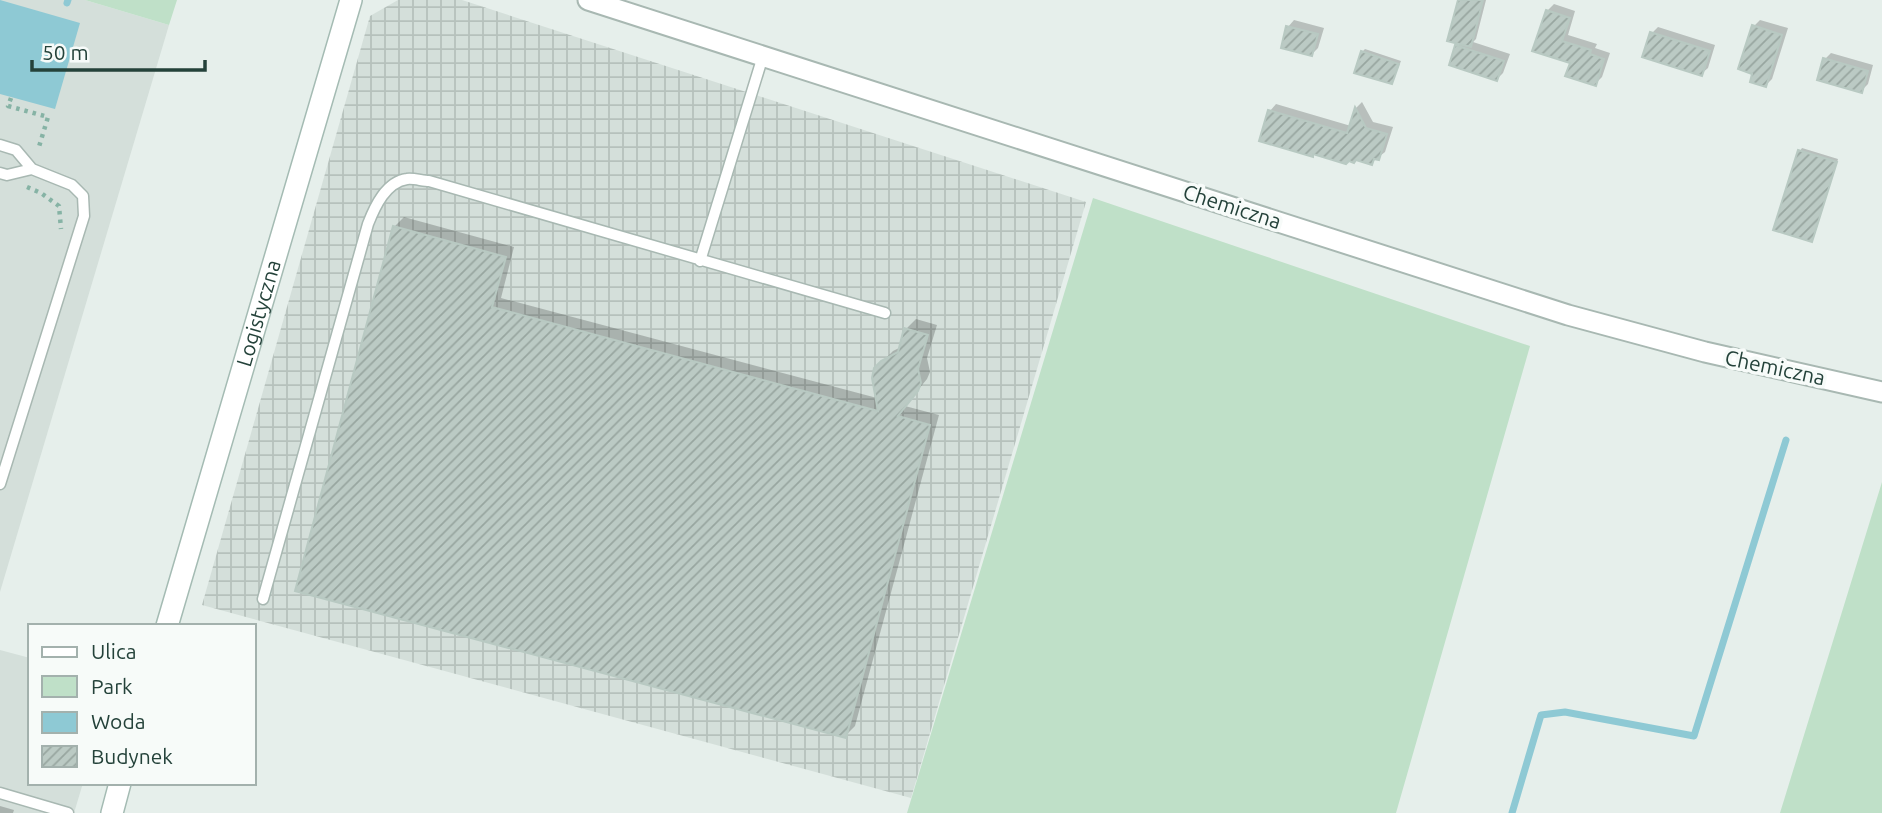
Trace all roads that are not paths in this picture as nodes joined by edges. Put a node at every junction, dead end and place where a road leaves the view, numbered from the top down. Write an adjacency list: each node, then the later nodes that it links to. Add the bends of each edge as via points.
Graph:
1 (351, 0): 12 (street, Logistyczna)
2 (588, 0): 3 (street, Chemiczna)
3 (763, 56): 7 (lane); 9 (street, Chemiczna, via 1568,315)
4 (0, 145): 5 (lane, via 16,150)
5 (32, 169): 6 (lane); 10 (lane, via 72,185 83,196 84,216)
6 (0, 173)
7 (700, 261): 8 (lane); 11 (lane, via 429,181 407,179 390,187 368,224)
8 (885, 313)
9 (1882, 392)
10 (0, 484)
11 (263, 599)
12 (168, 624)
13 (119, 785): 17 (street)
14 (0, 793): 15 (lane)
15 (33, 808): 16 (lane)
16 (68, 813)
17 (111, 813)

